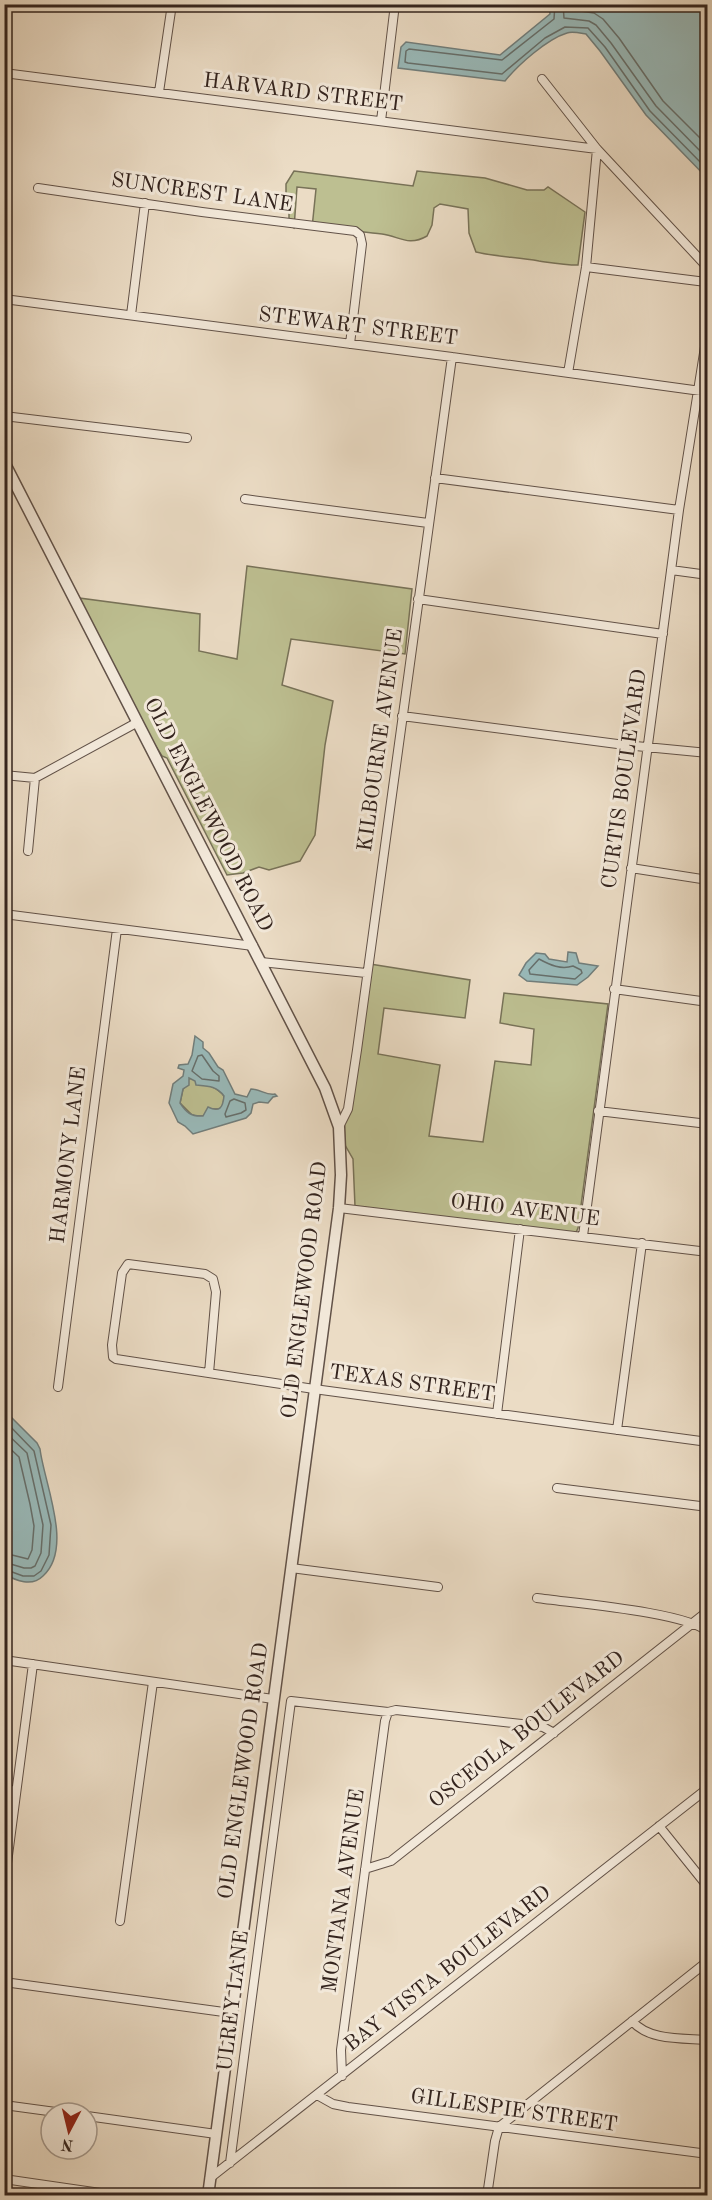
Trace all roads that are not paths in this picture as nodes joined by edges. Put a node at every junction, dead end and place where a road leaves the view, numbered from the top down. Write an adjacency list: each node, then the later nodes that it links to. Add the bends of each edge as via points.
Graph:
1 (172, 4): 5 (street)
2 (395, 4): 6 (street)
3 (4, 73): 5 (street, HARVARD STREET)
4 (542, 79): 7 (street)
5 (159, 92): 6 (street, HARVARD STREET)
6 (381, 121): 7 (street, HARVARD STREET)
7 (597, 149): 10 (street); 11 (street)
8 (38, 188): 9 (street, SUNCREST LANE)
9 (145, 204): 14 (street); 16 (street, SUNCREST LANE, via 360,234)
10 (586, 267): 12 (street); 18 (street)
11 (708, 268)
12 (708, 281)
13 (4, 299): 14 (street, STEWART STREET)
14 (131, 315): 16 (street, STEWART STREET)
15 (708, 327): 19 (street, CURTIS BOULEVARD)
16 (350, 344): 17 (street, STEWART STREET)
17 (452, 357): 18 (street, STEWART STREET); 24 (street, KILBOURNE AVENUE)
18 (568, 373): 19 (street, STEWART STREET)
19 (697, 391): 20 (street, STEWART STREET); 26 (street, CURTIS BOULEVARD)
20 (708, 392)
21 (4, 416): 22 (street)
22 (187, 438)
23 (4, 462): 33 (street, OLD ENGLEWOOD ROAD)
24 (435, 478): 26 (street); 27 (street, KILBOURNE AVENUE)
25 (245, 498): 27 (street)
26 (679, 510): 28 (street, CURTIS BOULEVARD)
27 (428, 524): 30 (street, KILBOURNE AVENUE)
28 (671, 570): 29 (street); 31 (street, CURTIS BOULEVARD)
29 (708, 575)
30 (418, 599): 31 (street); 32 (street, KILBOURNE AVENUE)
31 (663, 634): 34 (street, CURTIS BOULEVARD)
32 (402, 716): 34 (street); 45 (street, KILBOURNE AVENUE)
33 (138, 722): 37 (street); 43 (street, OLD ENGLEWOOD ROAD)
34 (648, 747): 35 (street); 39 (street, CURTIS BOULEVARD)
35 (708, 753)
36 (4, 775): 37 (street)
37 (35, 778): 38 (street)
38 (28, 851)
39 (631, 868): 40 (street); 46 (street, CURTIS BOULEVARD)
40 (708, 880)
41 (4, 914): 42 (street)
42 (117, 929): 43 (street); 57 (street, HARMONY LANE)
43 (253, 946): 44 (street, OLD ENGLEWOOD ROAD)
44 (261, 962): 45 (street); 50 (street, OLD ENGLEWOOD ROAD, via 324,1088)
45 (366, 973): 50 (street, KILBOURNE AVENUE, via 348,1109)
46 (614, 989): 47 (street); 48 (street, CURTIS BOULEVARD)
47 (708, 1002)
48 (598, 1111): 49 (street); 53 (street, CURTIS BOULEVARD)
49 (708, 1124)
50 (339, 1127): 51 (street, OLD ENGLEWOOD ROAD)
51 (339, 1208): 52 (street, OHIO AVENUE); 58 (street, OLD ENGLEWOOD ROAD)
52 (520, 1229): 53 (street, OHIO AVENUE); 59 (street)
53 (583, 1236): 54 (street, OHIO AVENUE)
54 (642, 1243): 55 (street, OHIO AVENUE); 60 (street)
55 (708, 1252)
56 (209, 1373): 56 (street, TEXAS STREET, via 216,1292 213,1279 205,1274 128,1264 122,1273 113,1357); 58 (street, TEXAS STREET)
57 (58, 1387)
58 (314, 1389): 59 (street, TEXAS STREET); 64 (street, OLD ENGLEWOOD ROAD)
59 (497, 1414): 60 (street, TEXAS STREET)
60 (617, 1430): 61 (street, TEXAS STREET)
61 (708, 1442)
62 (557, 1488): 63 (street)
63 (708, 1507)
64 (291, 1568): 65 (street); 73 (street, OLD ENGLEWOOD ROAD)
65 (438, 1587)
66 (537, 1598): 68 (street)
67 (708, 1611): 68 (street, OSCEOLA BOULEVARD)
68 (693, 1623): 69 (street); 75 (street, OSCEOLA BOULEVARD)
69 (708, 1632)
70 (4, 1660): 71 (street)
71 (33, 1664): 72 (street); 78 (street)
72 (153, 1682): 73 (street); 83 (street)
73 (273, 1699): 86 (street, OLD ENGLEWOOD ROAD)
74 (388, 1712): 75 (street, via 531,1725); 80 (street, MONTANA AVENUE); 97 (street, ULREY LANE, via 291,1701)
75 (554, 1733): 80 (street, OSCEOLA BOULEVARD, via 391,1861)
76 (708, 1788): 79 (street, BAY VISTA BOULEVARD)
77 (4, 1789): 78 (street)
78 (16, 1791): 81 (street)
79 (659, 1826): 82 (street); 89 (street, BAY VISTA BOULEVARD)
80 (365, 1869): 89 (street, MONTANA AVENUE, via 341,2050)
81 (4, 1886)
82 (708, 1887)
83 (120, 1921)
84 (708, 1962): 87 (street)
85 (4, 1982): 86 (street)
86 (231, 2013): 95 (street, OLD ENGLEWOOD ROAD)
87 (632, 2021): 88 (street, via 649,2033); 94 (street)
88 (708, 2040)
89 (342, 2076): 90 (street, BAY VISTA BOULEVARD)
90 (317, 2095): 94 (street, GILLESPIE STREET, via 348,2107); 97 (street, BAY VISTA BOULEVARD)
91 (4, 2105): 92 (street)
92 (39, 2110)
93 (99, 2118): 95 (street)
94 (499, 2127): 96 (street, GILLESPIE STREET); 103 (street)
95 (216, 2134): 98 (street, OLD ENGLEWOOD ROAD)
96 (708, 2154)
97 (231, 2163): 98 (street, BAY VISTA BOULEVARD)
98 (210, 2178): 102 (street, OLD ENGLEWOOD ROAD)
99 (4, 2179): 101 (street)
100 (708, 2184): 104 (street)
101 (121, 2196)
102 (208, 2196)
103 (487, 2196)
104 (706, 2196)

